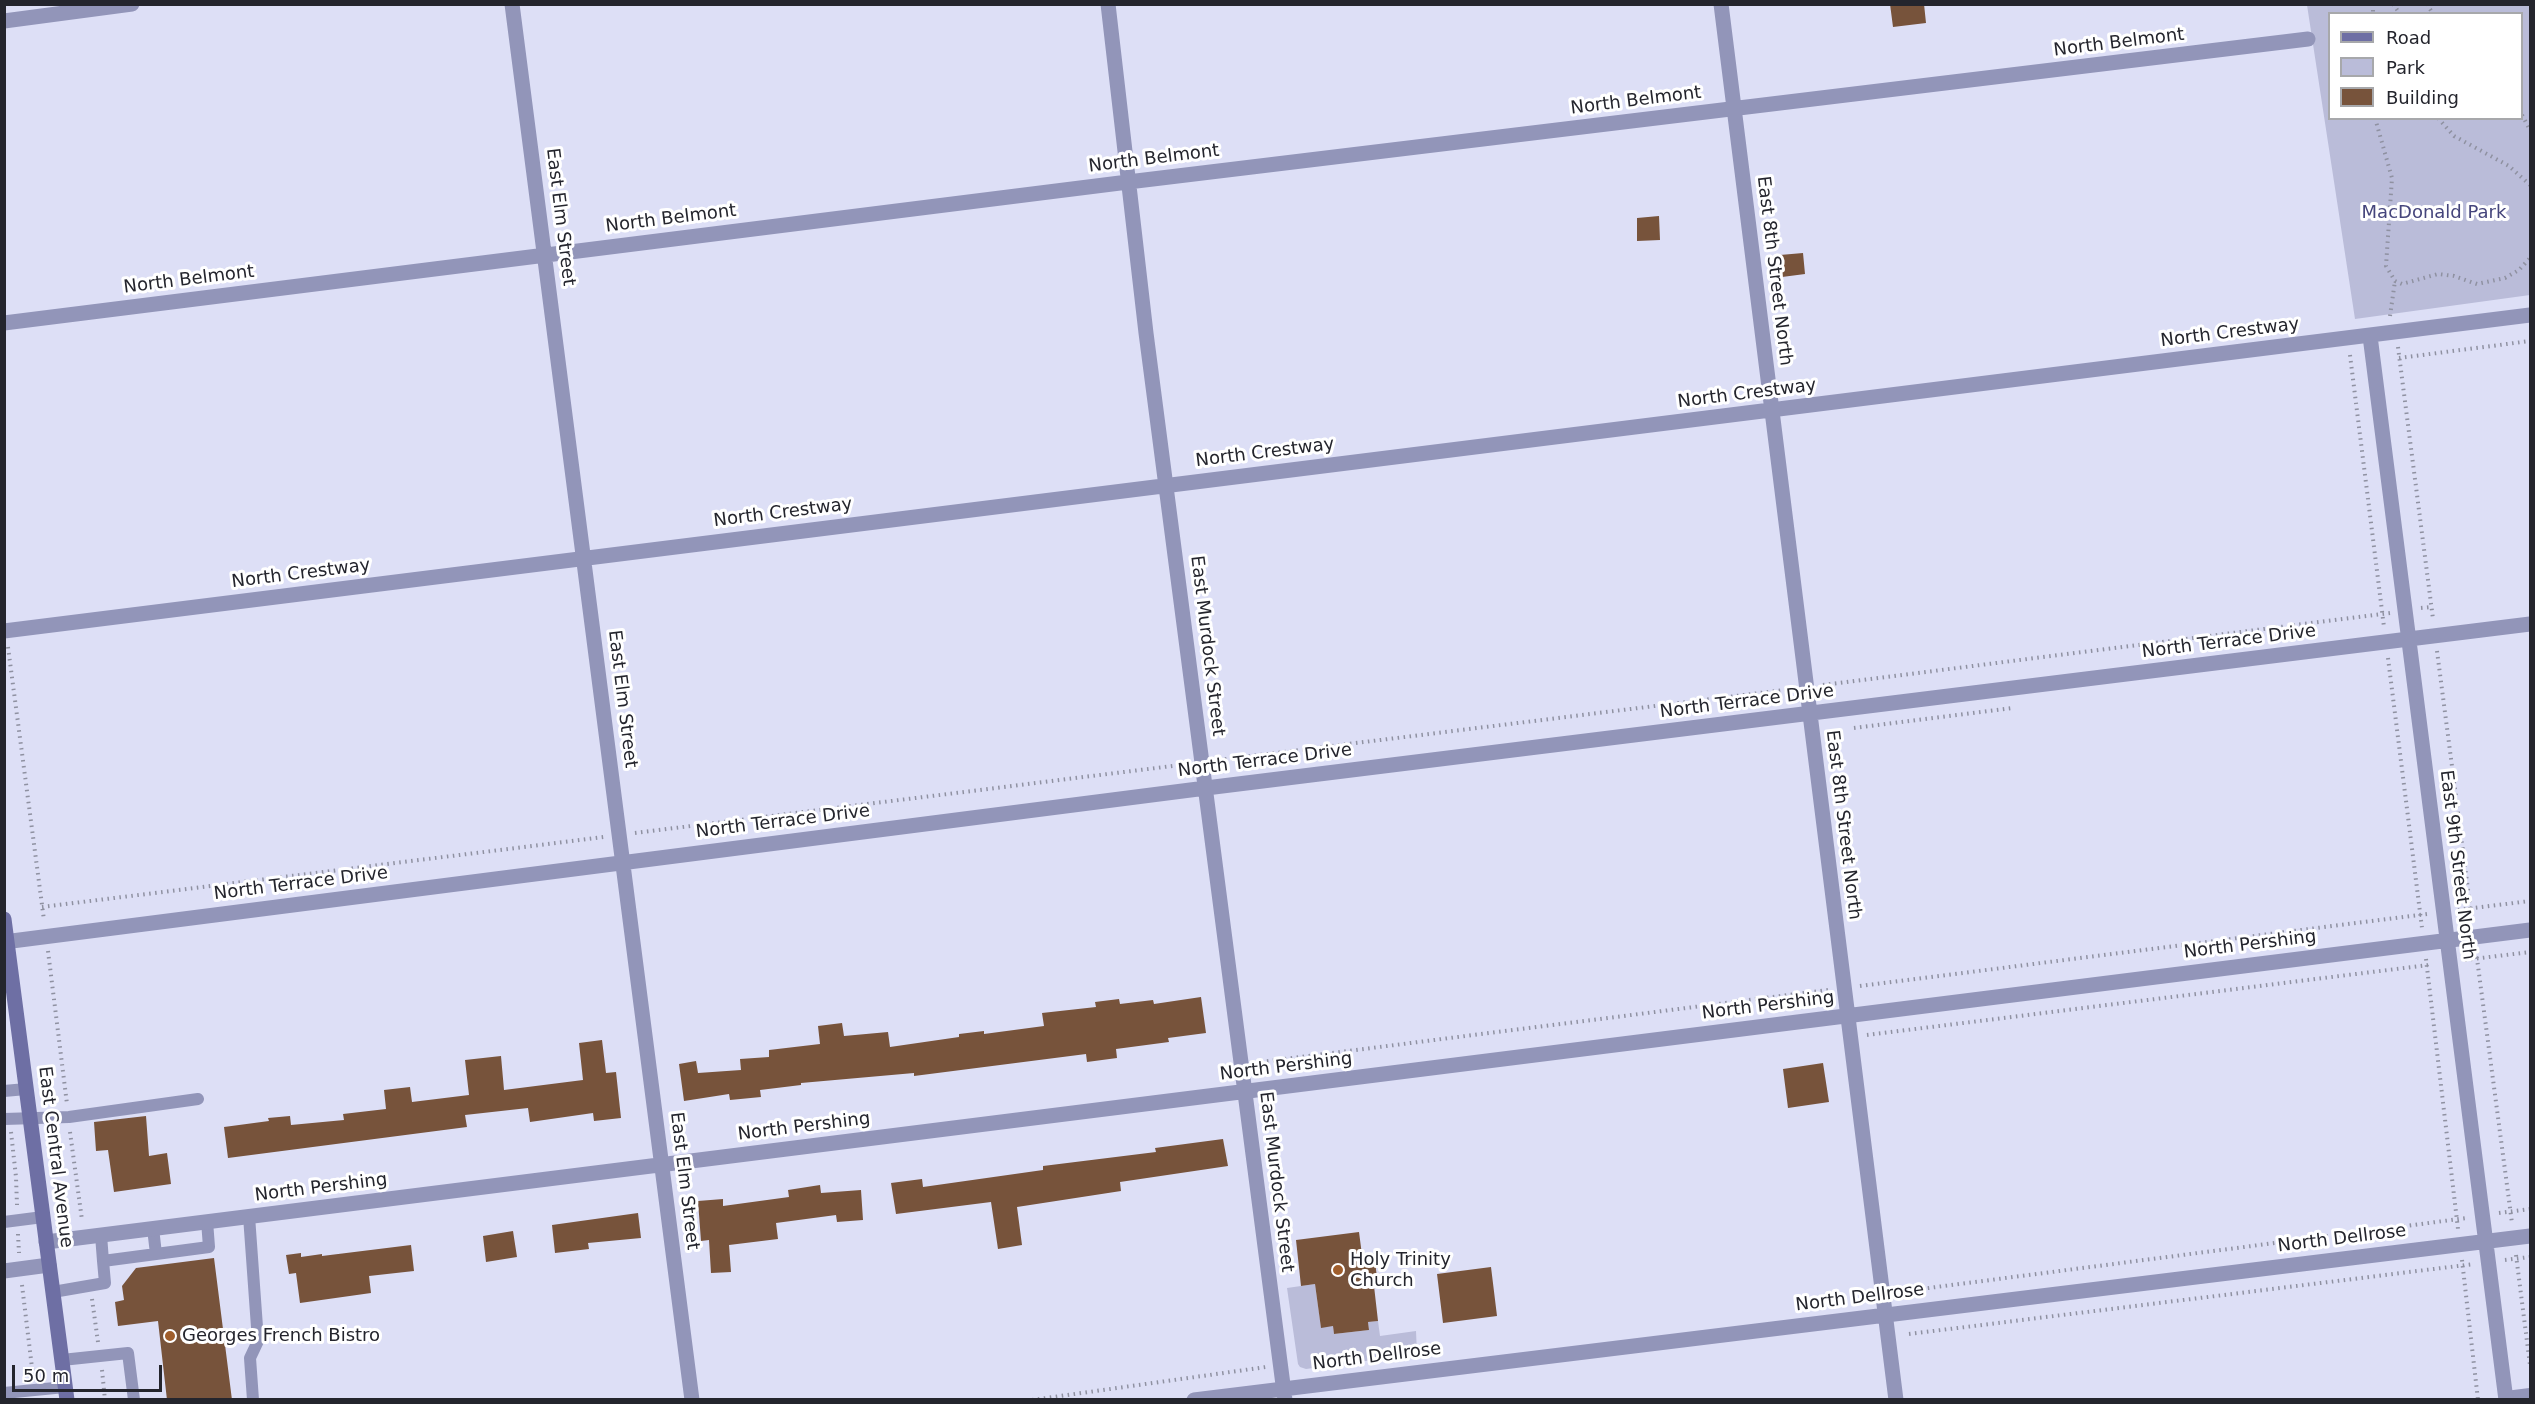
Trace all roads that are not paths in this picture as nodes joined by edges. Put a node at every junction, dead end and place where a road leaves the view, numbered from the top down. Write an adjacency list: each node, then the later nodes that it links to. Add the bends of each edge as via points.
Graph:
1 (132, 4): 5 (street)
2 (512, 4): 9 (street, East Elm Street)
3 (1108, 4): 8 (street, East Murdock Street)
4 (1721, 4): 7 (street, East 8th Street North)
5 (4, 21)
6 (2308, 39): 7 (street, North Belmont)
7 (1734, 109): 8 (street, North Belmont); 13 (street, East 8th Street North)
8 (1128, 182): 9 (street, North Belmont); 14 (street, East Murdock Street)
9 (545, 255): 11 (street, North Belmont); 15 (street, East Elm Street)
10 (2530, 315): 12 (street, North Crestway)
11 (4, 323)
12 (2370, 336): 13 (street, North Crestway); 18 (street, East 9th Street North)
13 (1772, 410): 14 (street, North Crestway); 19 (street, East 8th Street North)
14 (1166, 485): 15 (street, North Crestway); 20 (street, East Murdock Street)
15 (585, 558): 17 (street, North Crestway); 21 (street, East Elm Street)
16 (2530, 624): 18 (street, North Terrace Drive)
17 (5, 631)
18 (2408, 639): 19 (street, North Terrace Drive); 24 (street, East 9th Street North)
19 (1809, 714): 20 (street, North Terrace Drive); 26 (street, East 8th Street North)
20 (1206, 788): 21 (street, North Terrace Drive); 29 (street, East Murdock Street)
21 (624, 862): 25 (street, North Terrace Drive); 33 (street, East Elm Street)
22 (4, 919): 25 (main road, East Central Avenue)
23 (2530, 930): 24 (street, North Pershing)
24 (2447, 940): 26 (street, North Pershing); 42 (street, East 9th Street North)
25 (6, 942): 27 (main road, East Central Avenue)
26 (1847, 1016): 29 (street, North Pershing); 48 (street, East 8th Street North)
27 (26, 1089): 28 (lane); 31 (main road, East Central Avenue)
28 (4, 1091)
29 (1245, 1091): 33 (street, North Pershing); 50 (street, East Murdock Street)
30 (198, 1099): 31 (lane, via 69,1118)
31 (30, 1118): 32 (lane); 35 (main road, East Central Avenue)
32 (7, 1119)
33 (662, 1164): 34 (street, North Pershing); 57 (street, East Elm Street)
34 (249, 1216): 37 (street, North Pershing); 56 (lane, via 258,1341 250,1358)
35 (43, 1217): 36 (lane); 41 (main road, East Central Avenue)
36 (11, 1221)
37 (207, 1221): 38 (street, North Pershing); 43 (lane, via 209,1247)
38 (153, 1228): 39 (street, North Pershing); 43 (lane)
39 (101, 1235): 41 (street, North Pershing); 44 (lane)
40 (2530, 1236): 42 (street, North Dellrose)
41 (46, 1242): 45 (main road, East Central Avenue)
42 (2486, 1242): 48 (street, North Dellrose); 54 (street, East 9th Street North)
43 (156, 1254): 44 (lane)
44 (103, 1261): 47 (lane, via 105,1283)
45 (49, 1265): 46 (street); 47 (main road, East Central Avenue)
46 (4, 1270)
47 (53, 1292): 49 (main road, East Central Avenue)
48 (1885, 1314): 50 (street, North Dellrose); 59 (street, East 8th Street North)
49 (62, 1360): 52 (main road, East Central Avenue); 55 (lane, via 128,1353)
50 (1279, 1392): 58 (street, North Dellrose)
51 (4, 1393): 52 (lane)
52 (66, 1393)
53 (2530, 1394): 54 (lane)
54 (2506, 1398)
55 (134, 1400)
56 (253, 1400)
57 (692, 1400)
58 (1194, 1400)
59 (1896, 1400)

